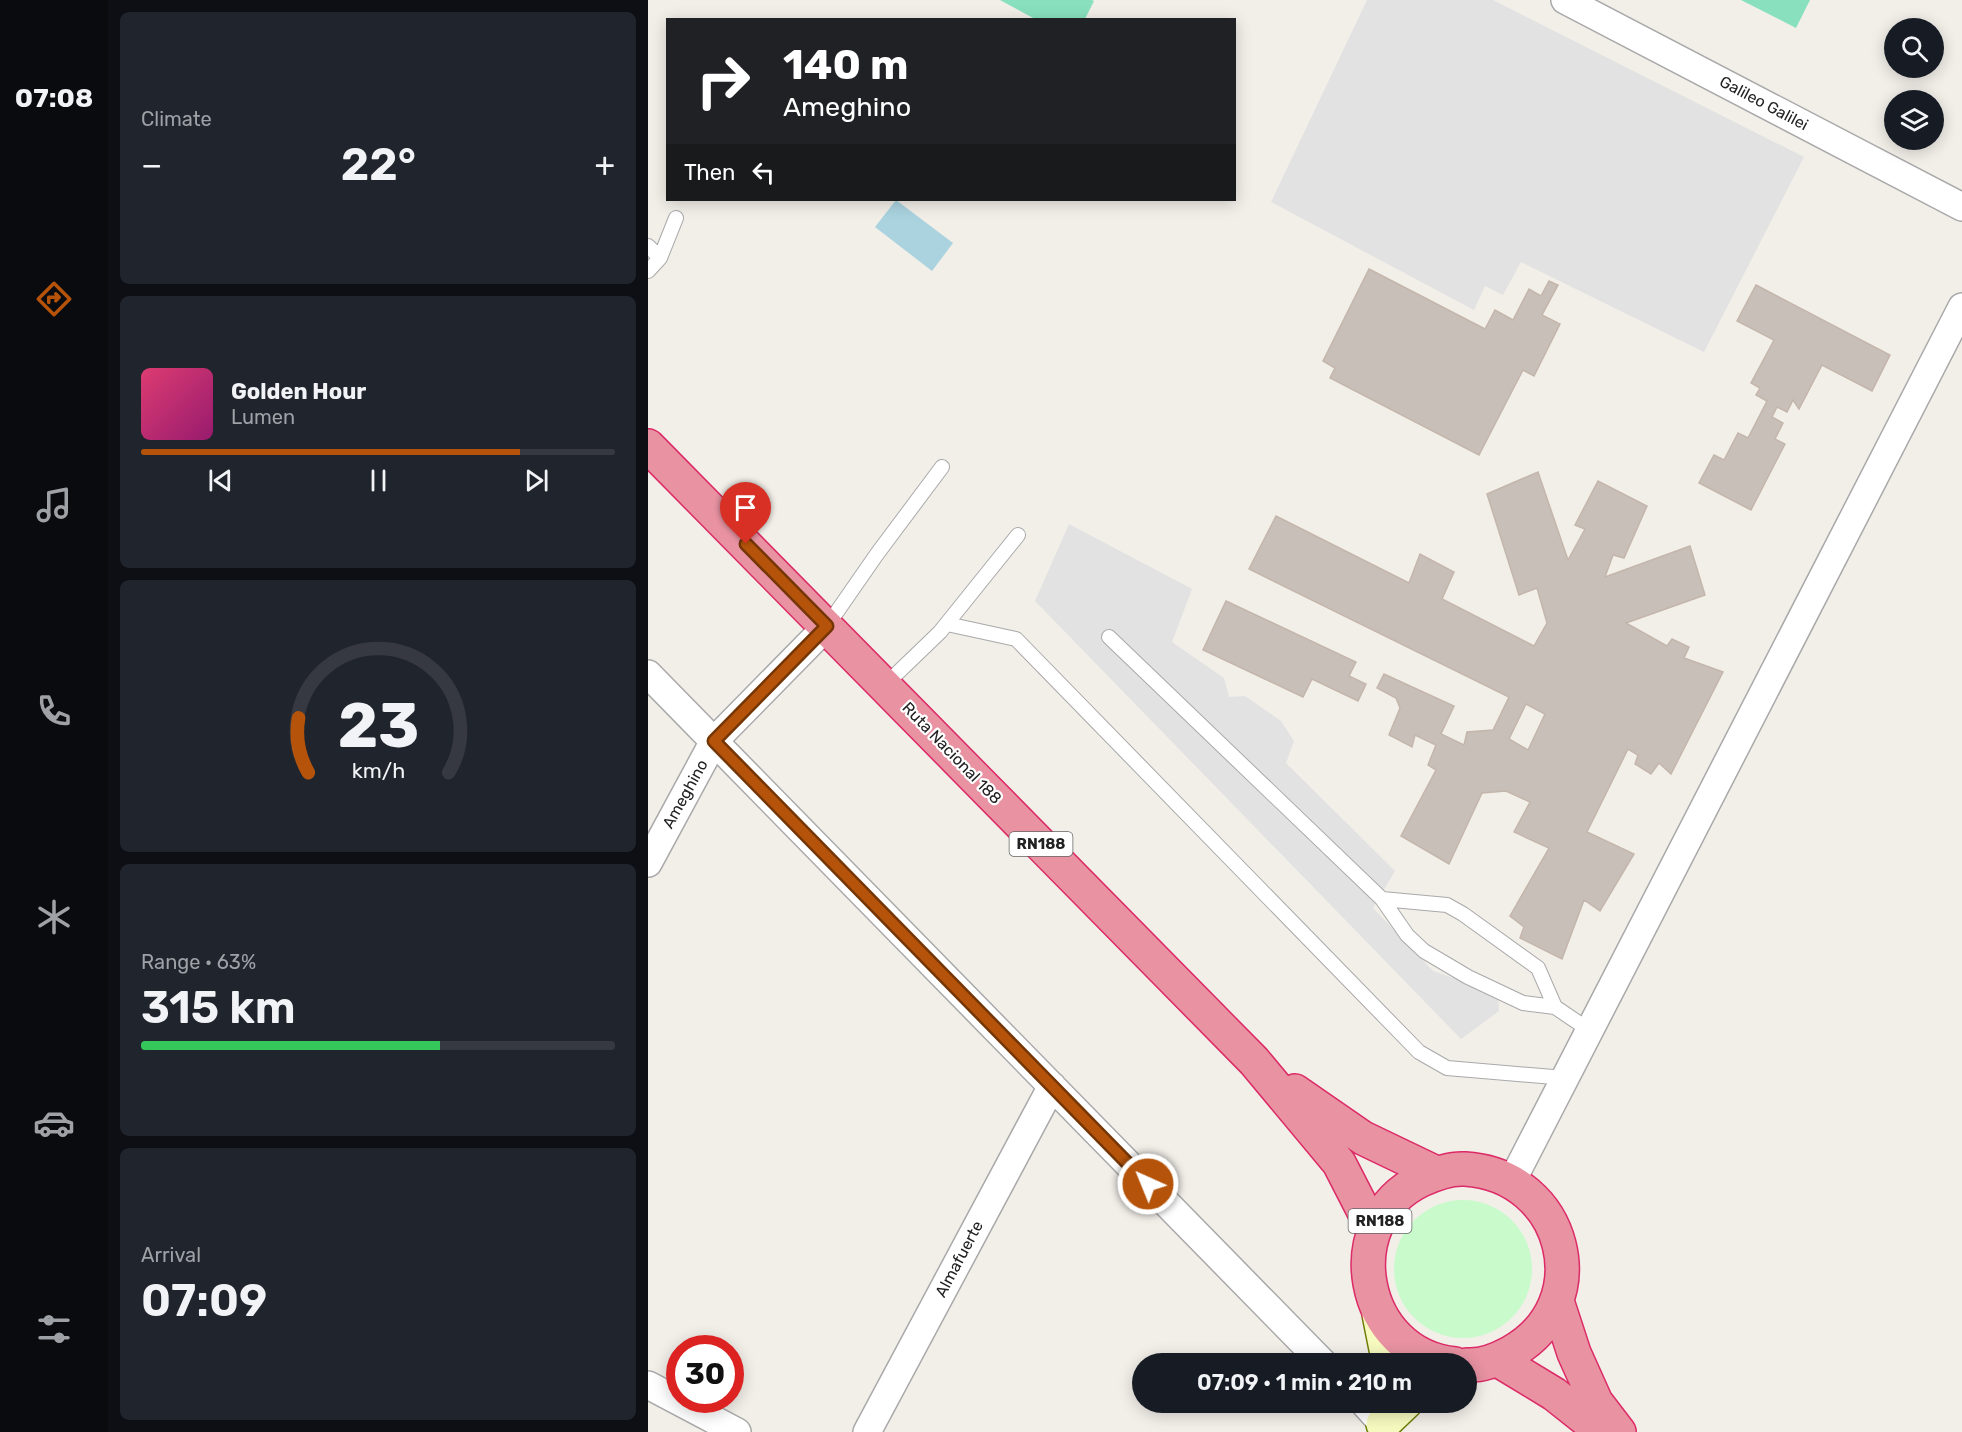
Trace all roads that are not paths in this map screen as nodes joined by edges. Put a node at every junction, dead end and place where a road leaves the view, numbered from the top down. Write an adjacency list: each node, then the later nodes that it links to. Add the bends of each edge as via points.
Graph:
1 (1565, 0): 2 (street, Galileo Galilei)
2 (1962, 207)
3 (676, 218): 5 (lane)
4 (648, 246): 5 (lane)
5 (660, 258): 6 (lane)
6 (648, 271)
7 (1962, 307): 20 (street)
8 (648, 446): 12 (highway, Ruta Nacional 188 / RN188)
9 (942, 467): 12 (lane)
10 (1018, 535): 11 (lane)
11 (947, 624): 15 (lane); 22 (lane, via 1016,639 1419,1052 1447,1068)
12 (827, 626): 15 (highway, Ruta Nacional 188 / RN188); 16 (street, Ameghino)
13 (1109, 637): 18 (lane)
14 (648, 674): 16 (street)
15 (885, 685): 21 (highway, Ruta Nacional 188 / RN188)
16 (714, 741): 17 (street, Ameghino); 23 (street)
17 (648, 863)
18 (1382, 899): 19 (lane, via 1407,935 1424,951 1523,1003); 19 (lane, via 1447,905 1463,914 1538,968)
19 (1555, 1007): 20 (lane)
20 (1589, 1030): 22 (street)
21 (1254, 1061): 24 (highway, Ruta Nacional 188 / RN188, via 1363,1138); 26 (highway, Ruta Nacional 188 / RN188, via 1339,1163)
22 (1565, 1078): 25 (street)
23 (1052, 1086): 29 (street); 36 (street, Almafuerte)
24 (1436, 1173): 25 (highway, RN188, via 1462,1169 1488,1172); 26 (highway, RN188, via 1410,1186 1388,1206)
25 (1512, 1181): 27 (highway, RN188, via 1534,1198 1550,1220 1560,1246 1563,1274)
26 (1374, 1232): 28 (highway, RN188, via 1368,1259 1369,1287)
27 (1557, 1300): 32 (highway, RN188, via 1543,1326 1523,1346); 38 (highway, RN188, via 1574,1353 1596,1402)
28 (1379, 1314): 30 (street); 31 (highway, RN188, via 1396,1337)
29 (1313, 1353)
30 (1387, 1353)
31 (1418, 1353)
32 (1477, 1362)
33 (1477, 1366): 37 (highway, RN188, via 1554,1394)
34 (648, 1385): 35 (street)
35 (737, 1432)
36 (867, 1432)
37 (1602, 1432)
38 (1619, 1432)

